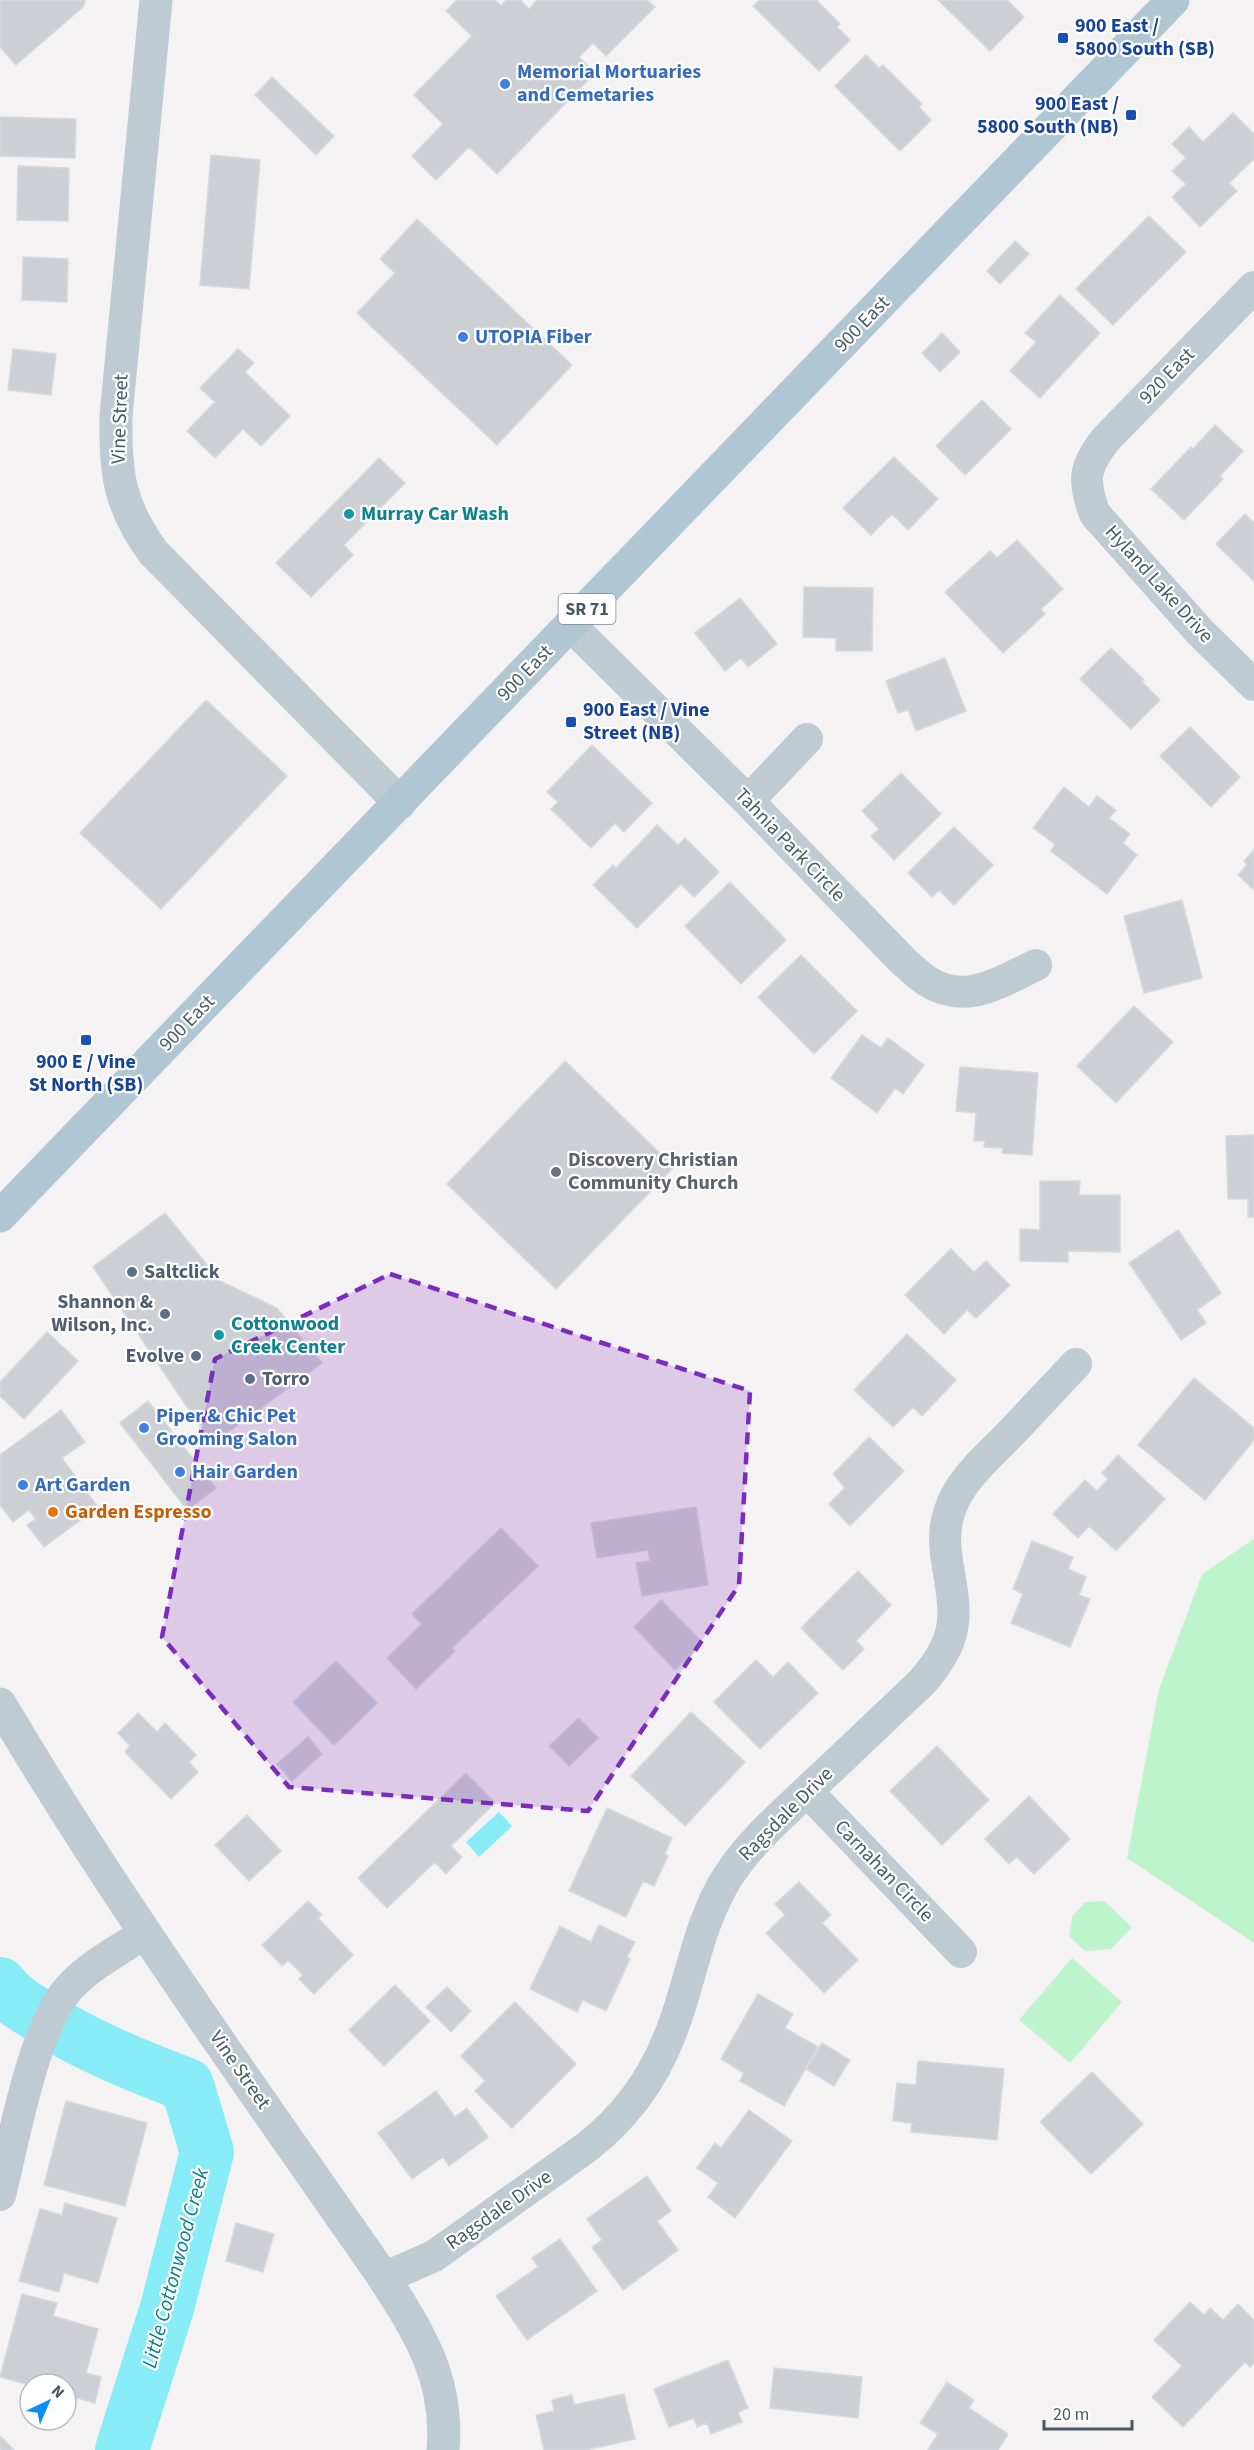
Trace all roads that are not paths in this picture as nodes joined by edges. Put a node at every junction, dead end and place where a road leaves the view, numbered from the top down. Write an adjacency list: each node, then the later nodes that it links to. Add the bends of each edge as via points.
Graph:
1 (156, 0): 9 (street, Vine Street, via 116,416 119,483 124,500 153,552)
2 (1173, 0): 5 (main road, 900 East / SR 71)
3 (1254, 287): 4 (street, 920 East, via 1107,438)
4 (1086, 471): 6 (street, Hyland Lake Drive, via 1087,492 1095,513 1200,632)
5 (571, 626): 8 (street, Tahnia Park Circle); 9 (main road, 900 East / SR 71)
6 (1254, 685)
7 (807, 738): 8 (street)
8 (748, 801): 10 (street, Tahnia Park Circle, via 928,982 954,992 978,992)
9 (400, 803): 11 (main road, 900 East / SR 71)
10 (1036, 965)
11 (0, 1216)
12 (1076, 1364): 14 (street, Ragsdale Drive, via 970,1476 953,1500 945,1543 953,1623 939,1661 922,1682)
13 (0, 1704): 15 (street, Vine Street)
14 (807, 1791): 16 (street, Carnahan Circle); 18 (street, Ragsdale Drive, via 755,1843 727,1879 705,1924 662,2055 619,2117 587,2146 434,2256)
15 (145, 1933): 17 (street, via 80,1978 62,1998 39,2044); 18 (street, Vine Street)
16 (961, 1952)
17 (0, 2195)
18 (384, 2278): 19 (street, Vine Street, via 429,2355 441,2408)
19 (443, 2450)

